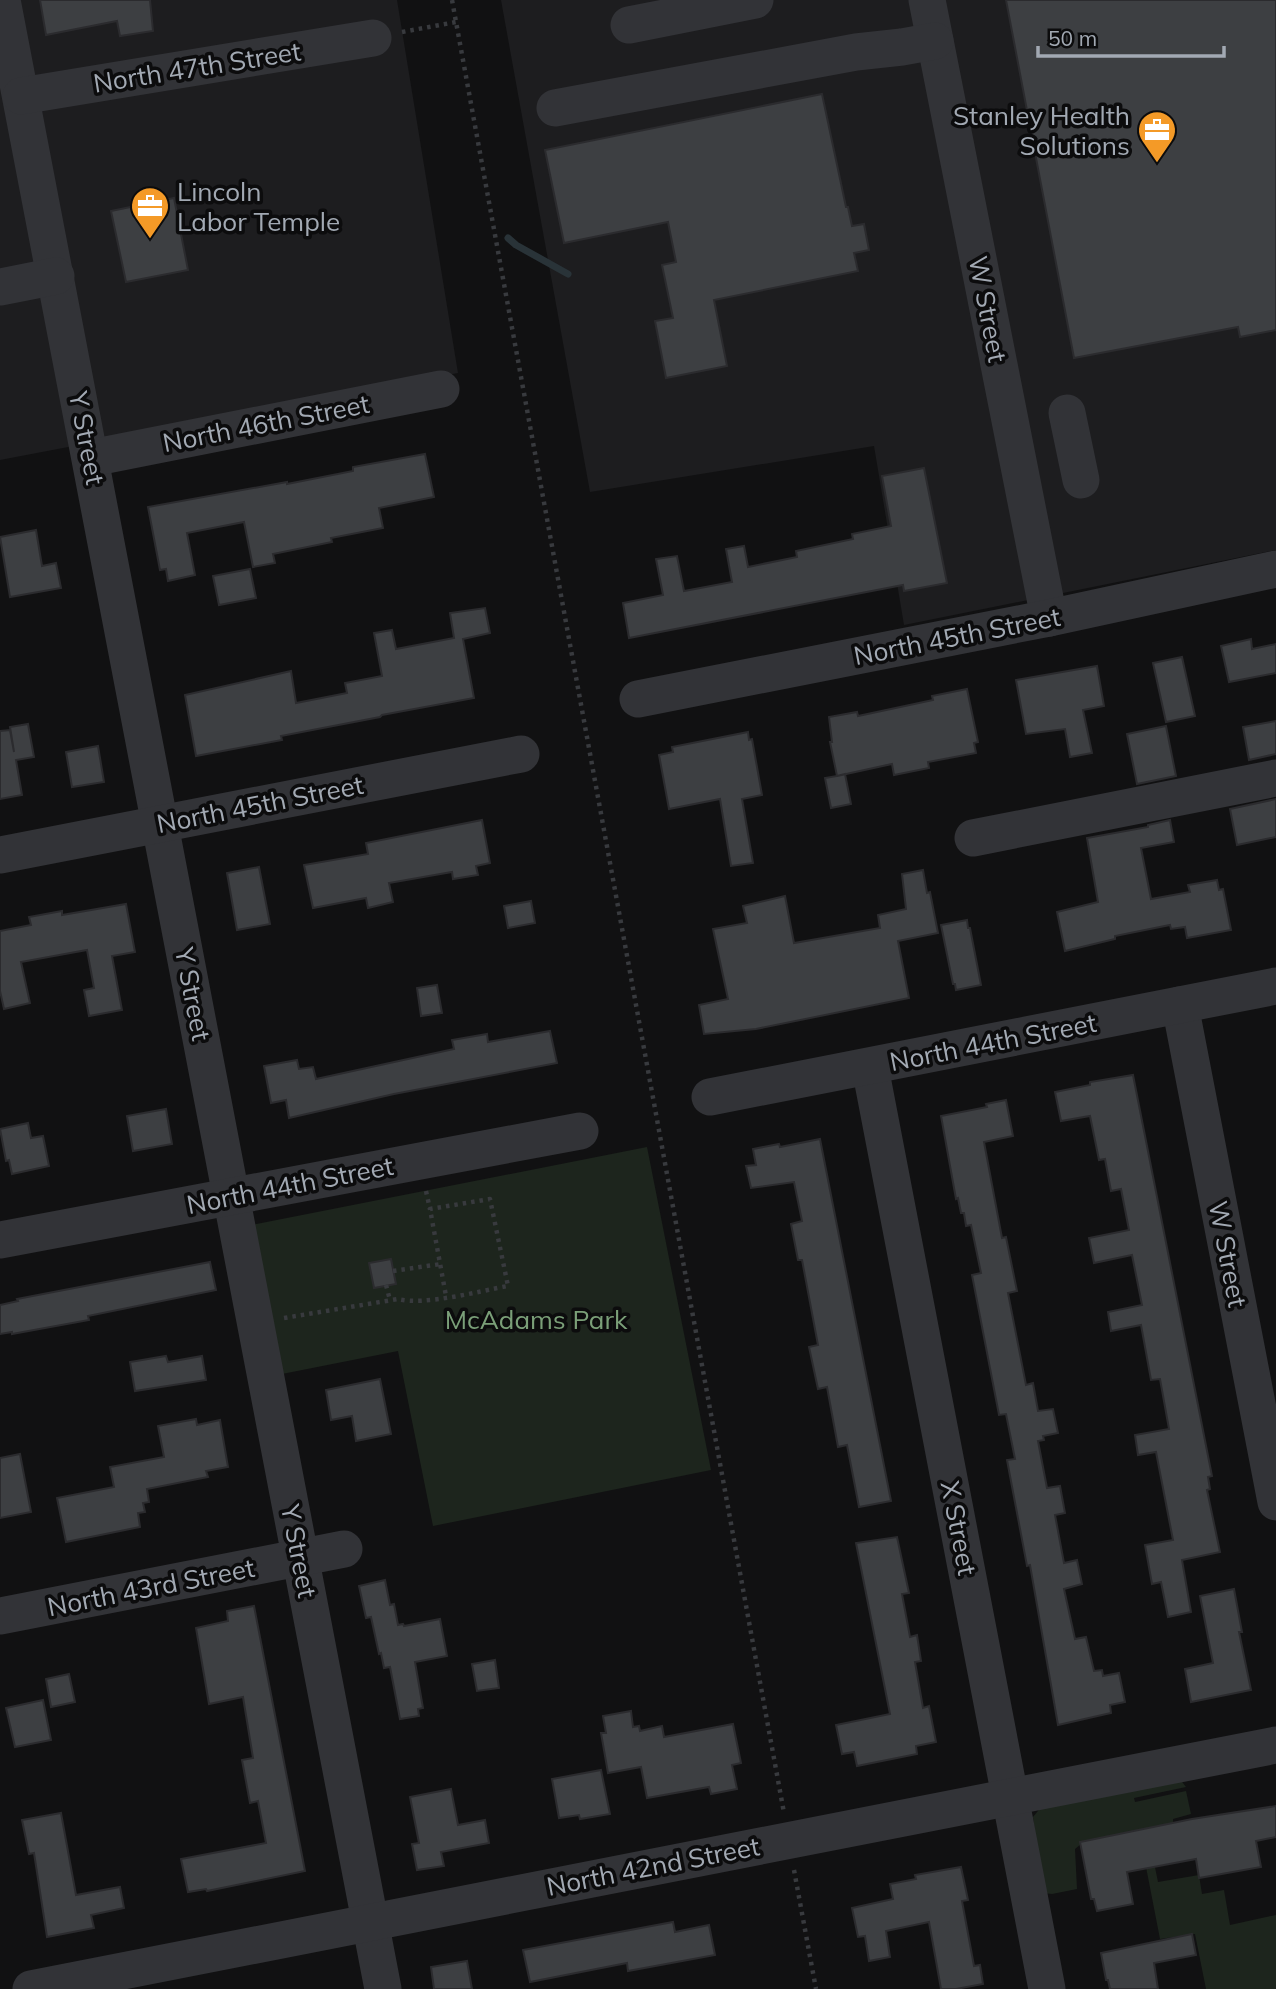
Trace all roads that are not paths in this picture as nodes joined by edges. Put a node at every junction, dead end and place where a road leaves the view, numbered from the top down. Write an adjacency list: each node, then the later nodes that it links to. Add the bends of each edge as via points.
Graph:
1 (2, 0): 7 (street, Y Street)
2 (755, 0): 4 (street)
3 (928, 0): 6 (street, W Street)
4 (629, 25)
5 (373, 38): 7 (street, North 47th Street)
6 (935, 41): 8 (street); 16 (street, W Street)
7 (21, 96): 9 (street, Y Street)
8 (555, 108)
9 (56, 276): 10 (street); 13 (street, Y Street)
10 (0, 287)
11 (441, 389): 13 (street, North 46th Street)
12 (1067, 413): 14 (street)
13 (90, 458): 20 (street, Y Street)
14 (1081, 480)
15 (1276, 569): 16 (street, North 45th Street)
16 (1049, 618): 17 (street, North 45th Street)
17 (638, 699)
18 (521, 754): 20 (street, North 45th Street)
19 (1276, 778): 21 (street)
20 (160, 823): 22 (street, North 45th Street); 28 (street, Y Street)
21 (973, 838)
22 (0, 855)
23 (1276, 986): 24 (street, North 44th Street)
24 (1181, 1005): 25 (street, North 44th Street); 30 (street, W Street)
25 (870, 1067): 26 (street, North 44th Street); 35 (street, X Street)
26 (710, 1097)
27 (580, 1131): 28 (street, North 44th Street)
28 (232, 1196): 29 (street, North 44th Street); 32 (street, Y Street)
29 (0, 1240)
30 (1276, 1502)
31 (344, 1549): 32 (street, North 43rd Street)
32 (300, 1557): 33 (street, North 43rd Street); 36 (street, Y Street)
33 (0, 1616)
34 (1276, 1745): 35 (street, North 42nd Street)
35 (1010, 1797): 36 (street, North 42nd Street); 39 (street, X Street)
36 (370, 1922): 37 (street, North 42nd Street); 38 (street, Y Street)
37 (31, 1989)
38 (383, 1989)
39 (1047, 1989)

